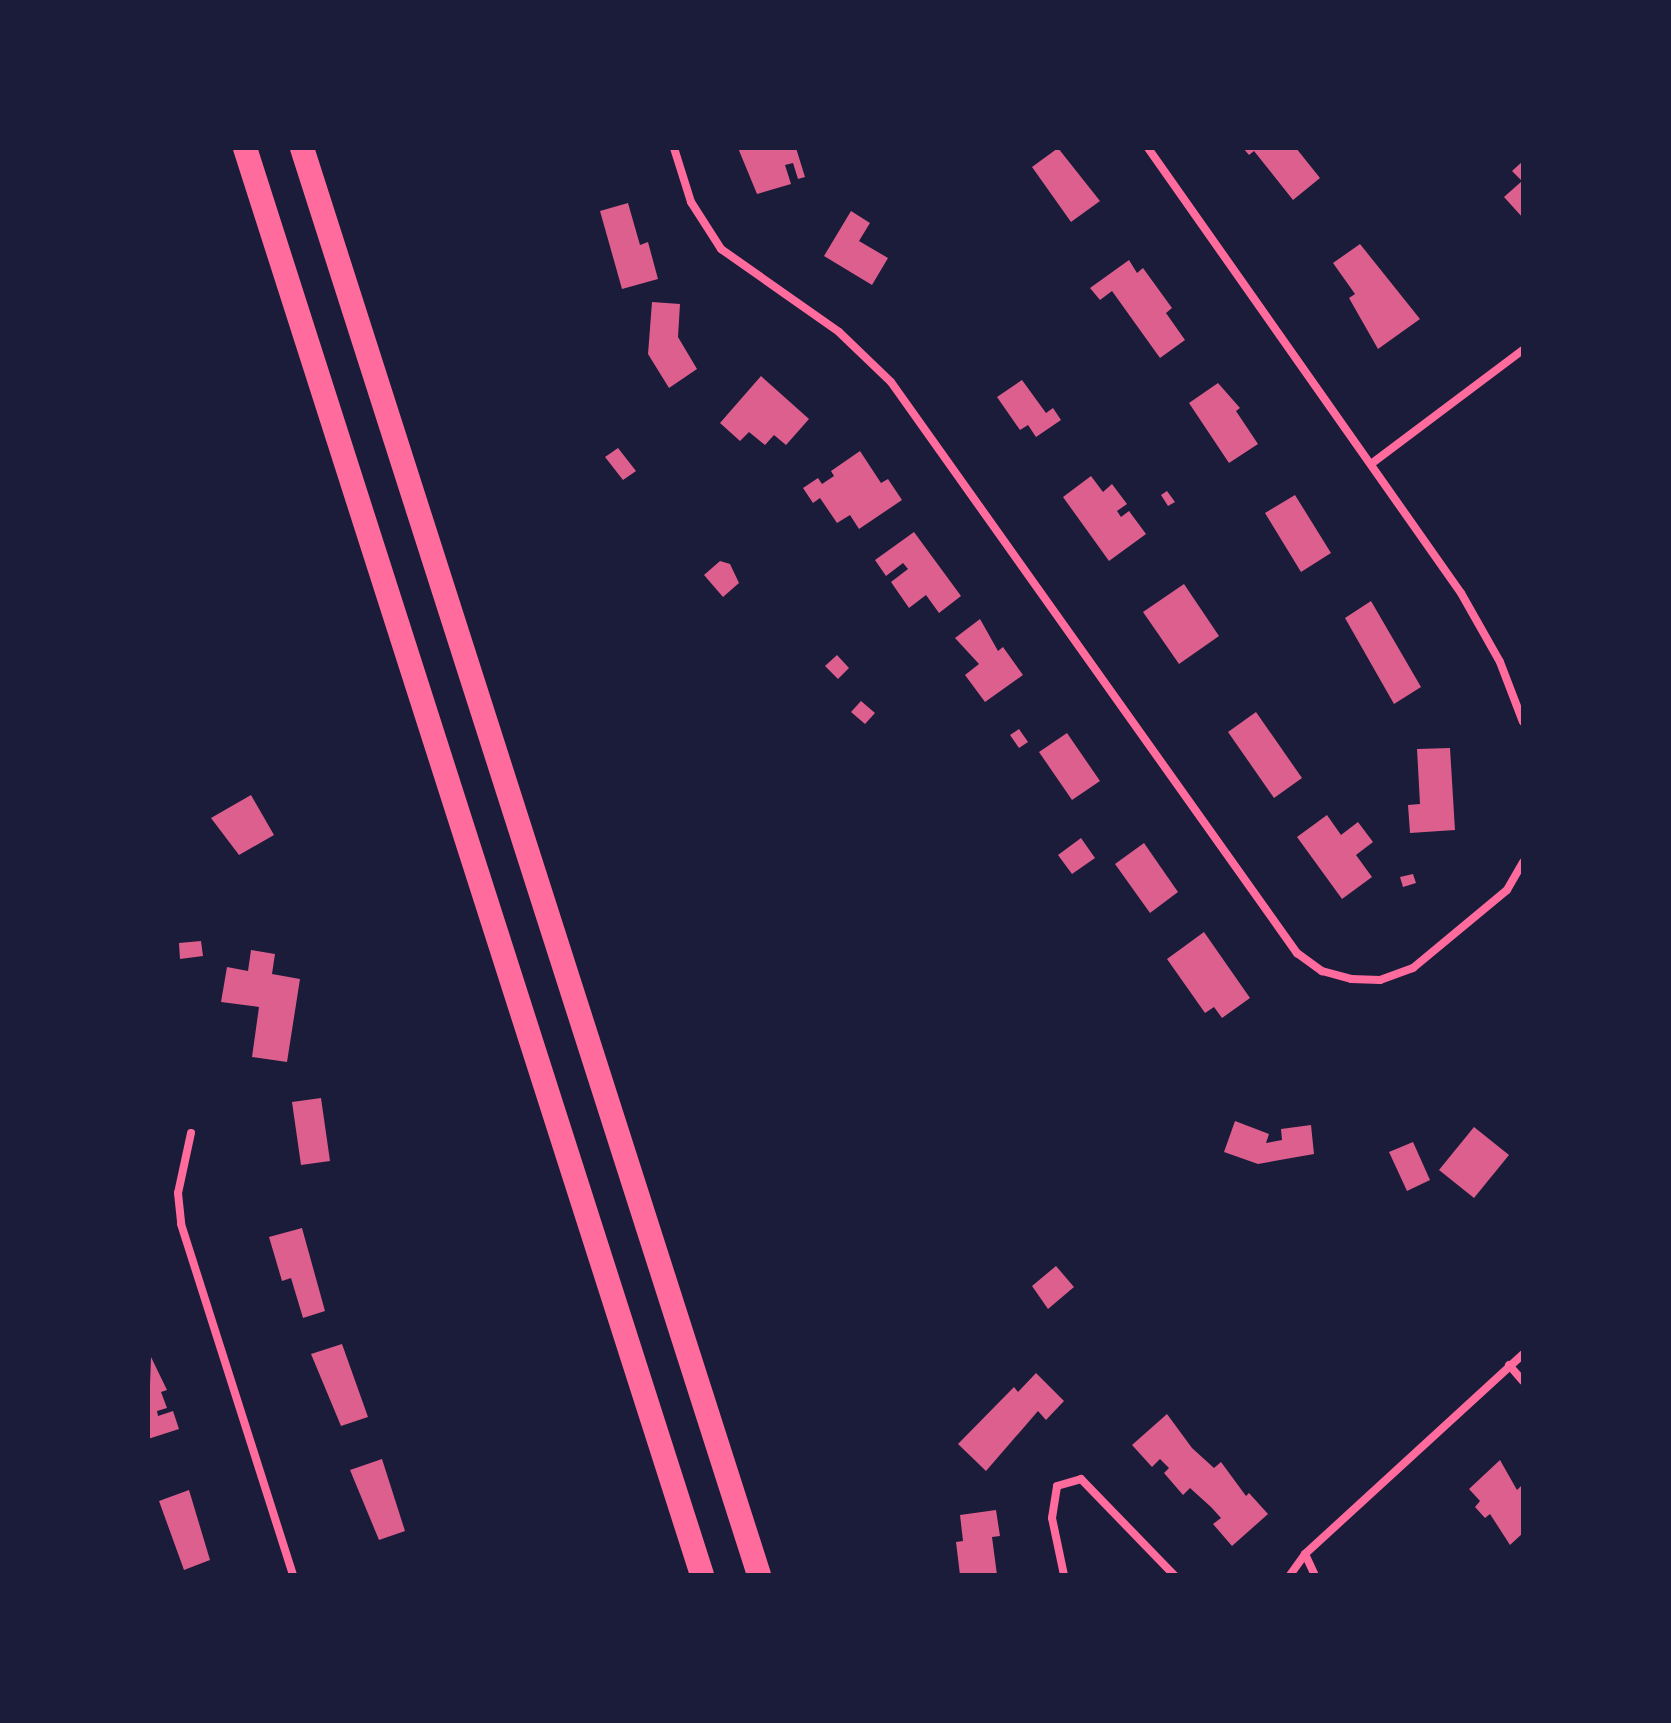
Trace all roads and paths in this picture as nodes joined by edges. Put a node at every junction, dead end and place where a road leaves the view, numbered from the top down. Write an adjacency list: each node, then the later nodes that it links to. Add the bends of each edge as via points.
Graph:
1 (245, 148): 15 (highway)
2 (302, 148): 16 (highway)
3 (674, 148): 8 (street, via 691,202 721,249 839,332 891,382 1297,953 1322,971 1351,979 1380,980 1413,968 1507,890)
4 (1148, 148): 6 (street)
5 (1523, 350): 6 (street)
6 (1371, 464): 7 (street, via 1481,626)
7 (1523, 722)
8 (1523, 862)
9 (191, 1133): 14 (street, via 178,1193 181,1224)
10 (1523, 1354): 11 (street)
11 (1509, 1365): 12 (street); 13 (street)
12 (1523, 1381)
13 (1305, 1554): 19 (street); 20 (street)
14 (293, 1575)
15 (702, 1575)
16 (759, 1575)
17 (1064, 1575): 18 (street, via 1052,1518 1055,1497 1057,1486 1081,1479)
18 (1174, 1575)
19 (1290, 1575)
20 (1315, 1575)

